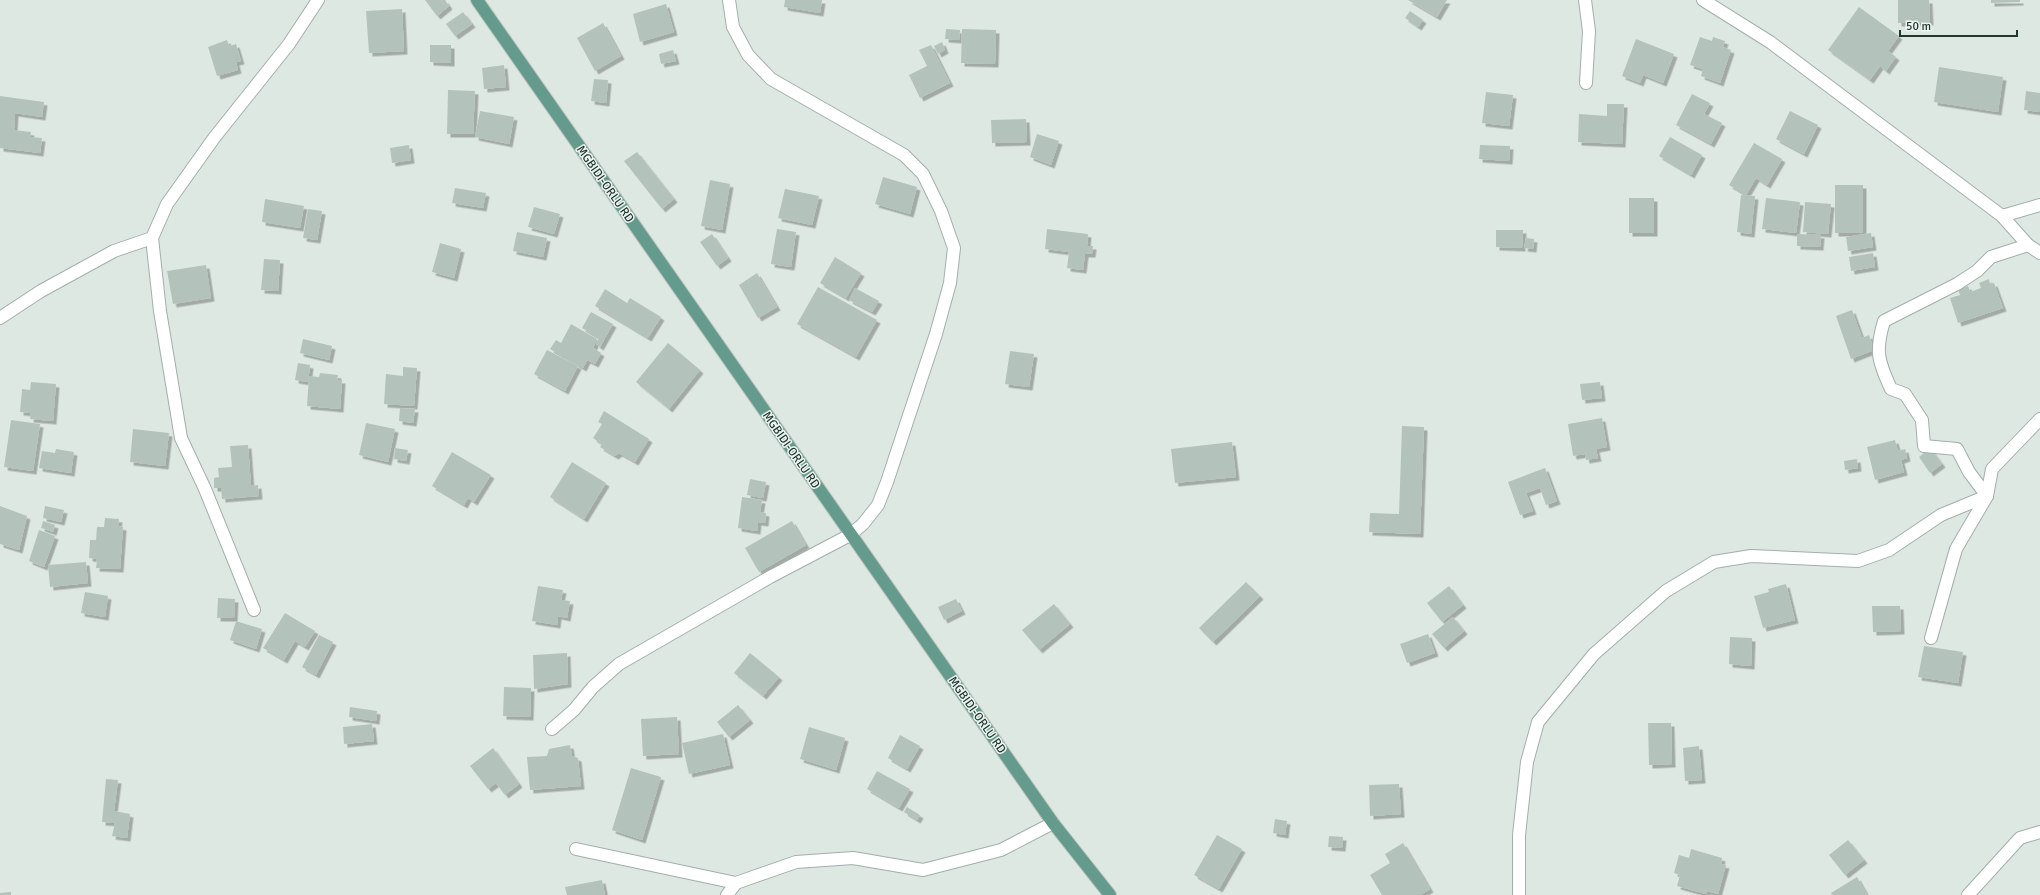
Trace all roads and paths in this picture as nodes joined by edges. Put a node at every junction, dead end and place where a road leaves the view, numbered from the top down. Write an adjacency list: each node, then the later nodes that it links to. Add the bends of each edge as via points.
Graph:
1 (318, 0): 9 (street, via 289,44 214,138 167,204)
2 (478, 0): 15 (main road, MGBIDI-ORLU RD)
3 (729, 0): 15 (street, via 733,27 748,55 771,79 904,155 923,174 941,211 954,248 950,283 936,334 887,482 878,504 863,524)
4 (1584, 0): 6 (street, via 1589,31)
5 (1703, 0): 8 (street, via 1770,42)
6 (1586, 83)
7 (2040, 206): 8 (street)
8 (2002, 216): 10 (street)
9 (152, 238): 12 (street, via 109,254 41,291); 16 (street, via 160,311 181,438 206,490)
10 (2028, 245): 11 (street); 14 (street, via 1991,257 1977,272 1957,284 1884,321 1878,342 1881,368 1890,389 1905,394 1922,420 1924,446 1958,450 1969,472)
11 (2040, 253)
12 (0, 318)
13 (2040, 419): 14 (street, via 1992,469)
14 (1987, 496): 17 (street, via 1956,549); 25 (street, via 1941,515 1889,550 1858,560 1751,556 1714,562 1666,591 1594,654 1538,722 1527,762 1521,821)
15 (850, 535): 18 (street, via 770,576 619,664); 19 (main road, MGBIDI-ORLU RD)
16 (254, 610)
17 (1931, 638)
18 (552, 729)
19 (1053, 823): 22 (street, via 1000,850 923,870 852,858 796,862); 24 (main road, MGBIDI-ORLU RD)
20 (2040, 832): 26 (street, via 2020,838)
21 (576, 849): 22 (street)
22 (736, 883): 23 (street)
23 (727, 895)
24 (1110, 895)
25 (1519, 895)
26 (1968, 895)

